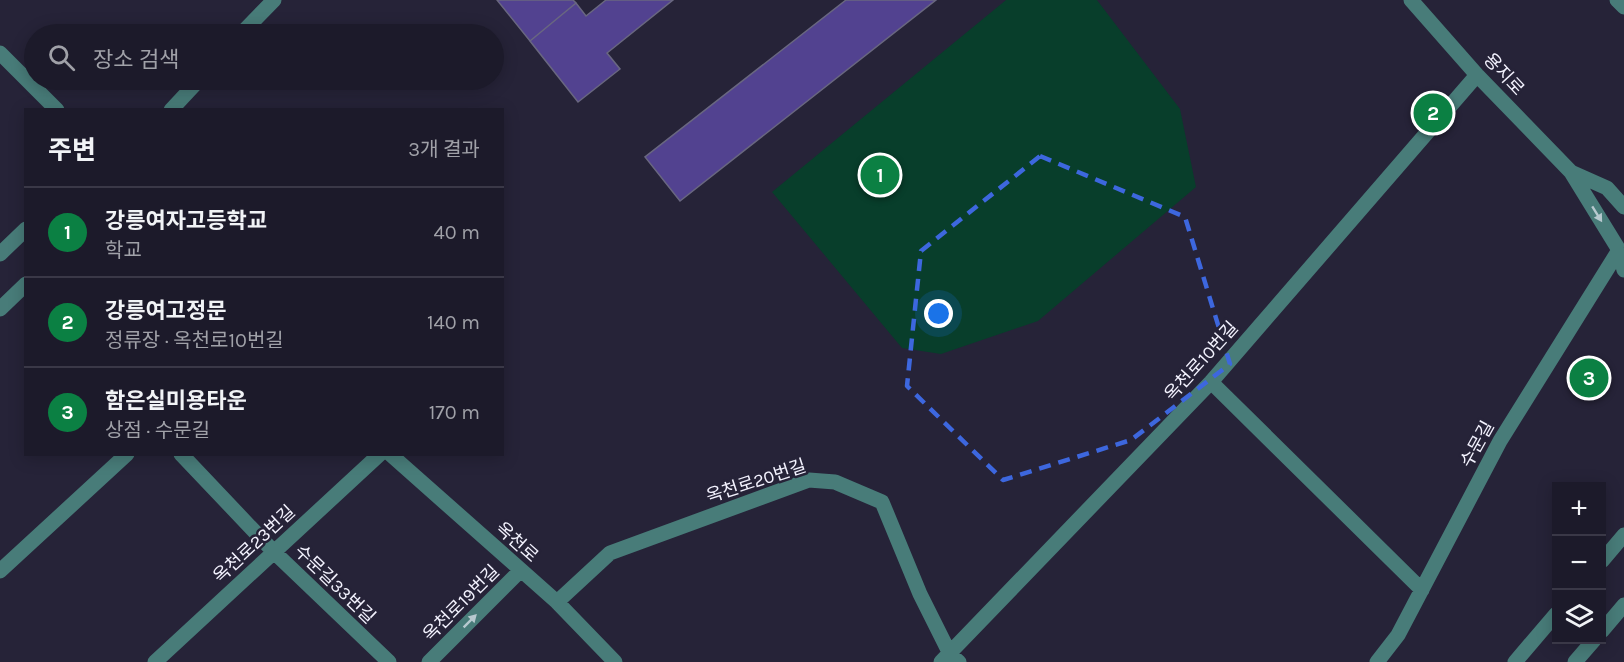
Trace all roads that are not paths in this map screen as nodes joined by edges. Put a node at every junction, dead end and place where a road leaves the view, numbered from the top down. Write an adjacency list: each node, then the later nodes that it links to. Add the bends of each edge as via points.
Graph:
1 (273, 0): 5 (street)
2 (1411, 0): 7 (street, 용지로)
3 (1617, 0): 4 (street)
4 (1624, 7)
5 (250, 24)
6 (0, 53): 8 (street)
7 (1477, 75): 13 (street, 용지로); 23 (street, 옥천로10번길)
8 (24, 77)
9 (37, 90): 11 (street)
10 (190, 90): 12 (street)
11 (55, 108)
12 (173, 108)
13 (1571, 172): 14 (street, 용지로); 18 (street, 용지로, one-way to 18)
14 (1607, 188): 15 (street); 16 (street, 용지로)
15 (1624, 191)
16 (1624, 207)
17 (24, 231): 19 (street)
18 (1622, 252): 20 (street, 용지로); 33 (street, 수문길, via 1500,441)
19 (0, 254)
20 (1624, 270)
21 (24, 287): 22 (street)
22 (0, 309)
23 (1210, 382): 33 (street); 39 (street, 옥천로10번길)
24 (125, 456): 31 (street)
25 (183, 456): 29 (street, 수문길33번길)
26 (378, 456): 29 (street, 옥천로23번길)
27 (392, 456): 32 (street, 옥천로)
28 (1624, 535): 30 (street)
29 (274, 552): 40 (street, 옥천로23번길); 41 (street, 수문길33번길)
30 (1606, 556)
31 (0, 571)
32 (520, 571): 34 (street, 옥천로); 42 (street, 옥천로19번길, one-way to 32)
33 (1422, 590): 44 (street, 수문길, via 1398,635)
34 (557, 602): 39 (street, 옥천로20번길, via 610,553 809,480 834,482 882,502); 43 (street, 옥천로)
35 (1624, 604): 37 (street)
36 (1552, 620): 45 (street)
37 (1606, 626)
38 (1590, 644): 46 (street)
39 (950, 659)
40 (155, 662)
41 (389, 662)
42 (429, 662)
43 (615, 662)
44 (1377, 662)
45 (1515, 662)
46 (1575, 662)

